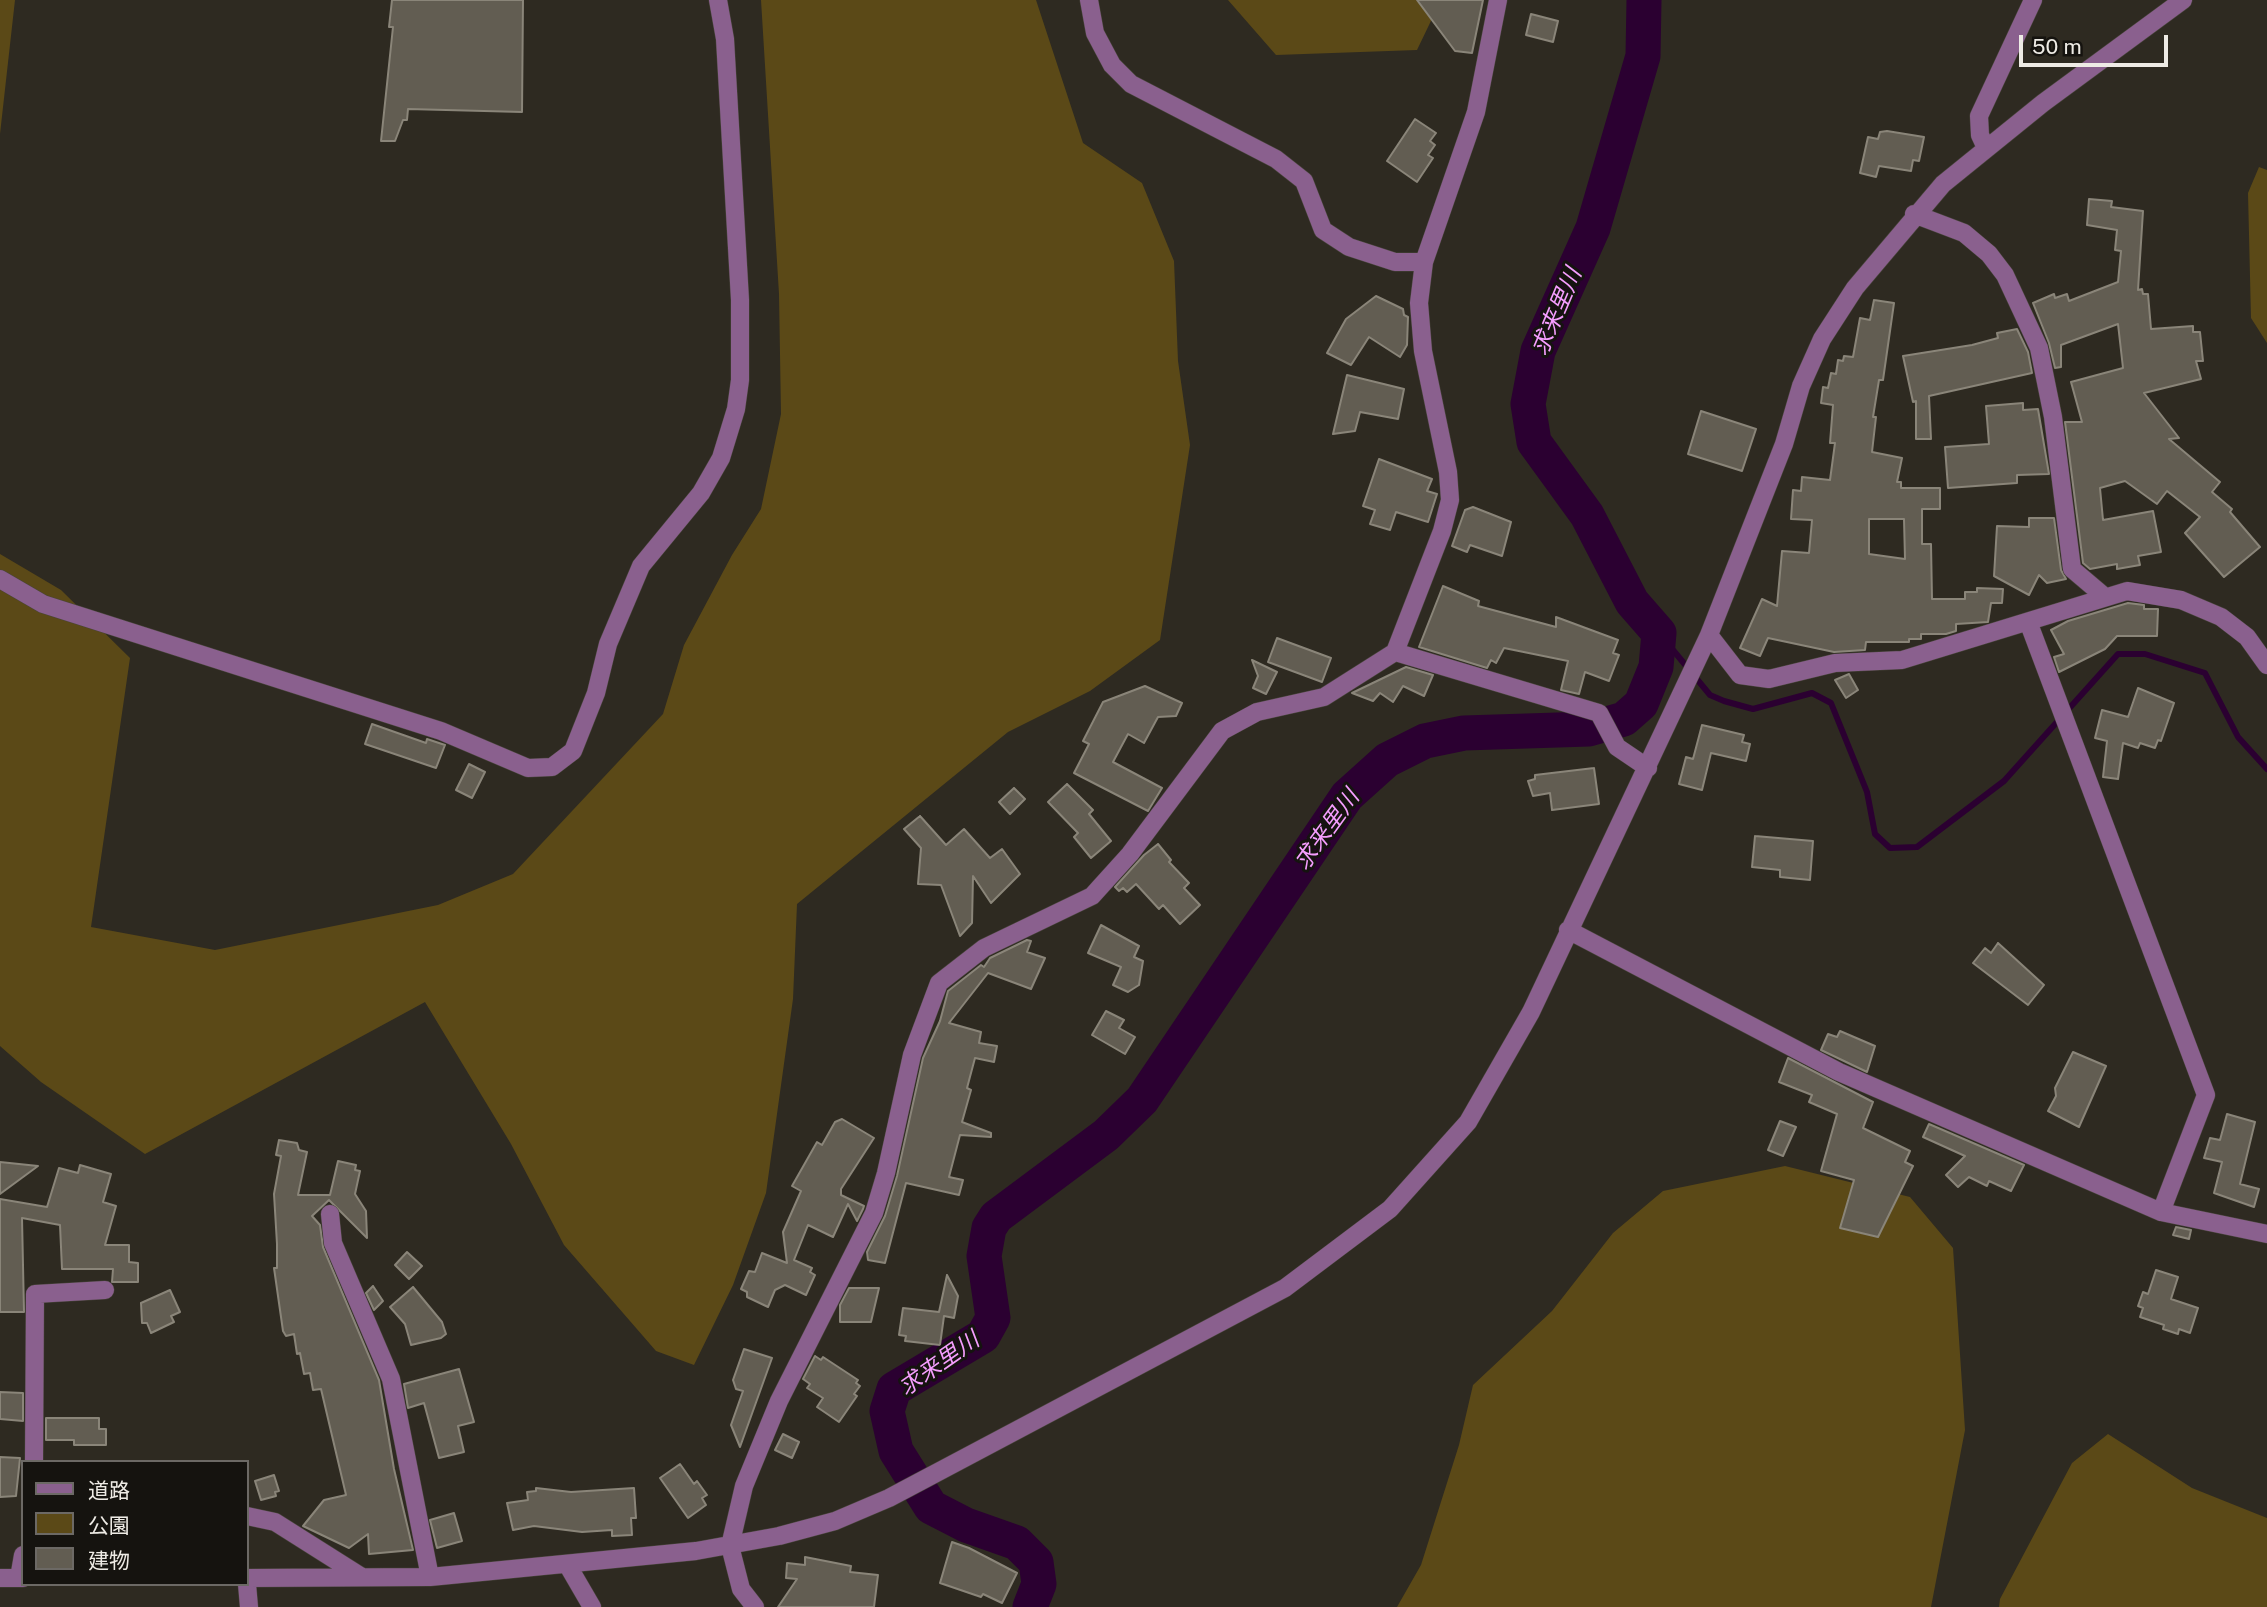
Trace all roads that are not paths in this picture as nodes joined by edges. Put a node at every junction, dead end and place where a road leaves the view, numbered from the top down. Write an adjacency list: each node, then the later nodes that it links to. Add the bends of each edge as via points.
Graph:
1 (718, 0): 9 (street, via 725,39 740,300 736,410 721,458 701,493 641,566 608,644 596,693 573,751 552,767 528,768 441,731 43,604)
2 (1089, 0): 8 (street, via 1095,33 1112,65 1130,84 1276,159 1304,181 1323,230 1349,247 1395,262)
3 (1498, 0): 8 (street, via 1476,112)
4 (2033, 0): 6 (street, via 1979,116)
5 (2183, 0): 6 (street)
6 (1986, 148): 7 (street)
7 (1914, 214): 10 (street, via 1964,233 2005,275 2039,348 2053,417 2072,569); 12 (street, via 1855,288 1822,339)
8 (1424, 262): 13 (street, via 1419,303 1423,351 1450,500)
9 (0, 579)
10 (2105, 597): 11 (street); 14 (street, via 2127,591 2181,600 2221,617 2247,637)
11 (2029, 624): 12 (street, via 1902,660 1835,663 1769,679 1740,675); 17 (street, via 2206,1095)
12 (1705, 643): 15 (street)
13 (1395, 652): 15 (street, via 1599,713 1617,747); 23 (street, via 1324,697 1257,712 1222,731 1130,854 1092,896 984,948 939,984 912,1055 874,1213 779,1401 744,1486)
14 (2267, 665)
15 (1648, 768): 16 (street)
16 (1568, 930): 17 (street, via 1839,1072); 23 (street, via 1531,1012 1468,1122 1390,1209 1284,1289 889,1498 835,1521)
17 (2161, 1212): 19 (street)
18 (330, 1214): 27 (street, via 333,1243 391,1379)
19 (2267, 1234)
20 (105, 1290): 21 (street, via 35,1294)
21 (34, 1460)
22 (248, 1516): 26 (street, via 275,1522)
23 (730, 1546): 25 (street); 33 (street, via 741,1589)
24 (21, 1559): 29 (street)
25 (567, 1564): 27 (street); 32 (street)
26 (362, 1577): 27 (street); 28 (street)
27 (430, 1577)
28 (248, 1578)
29 (10, 1581)
30 (247, 1586): 31 (street)
31 (249, 1607)
32 (592, 1607)
33 (755, 1607)

